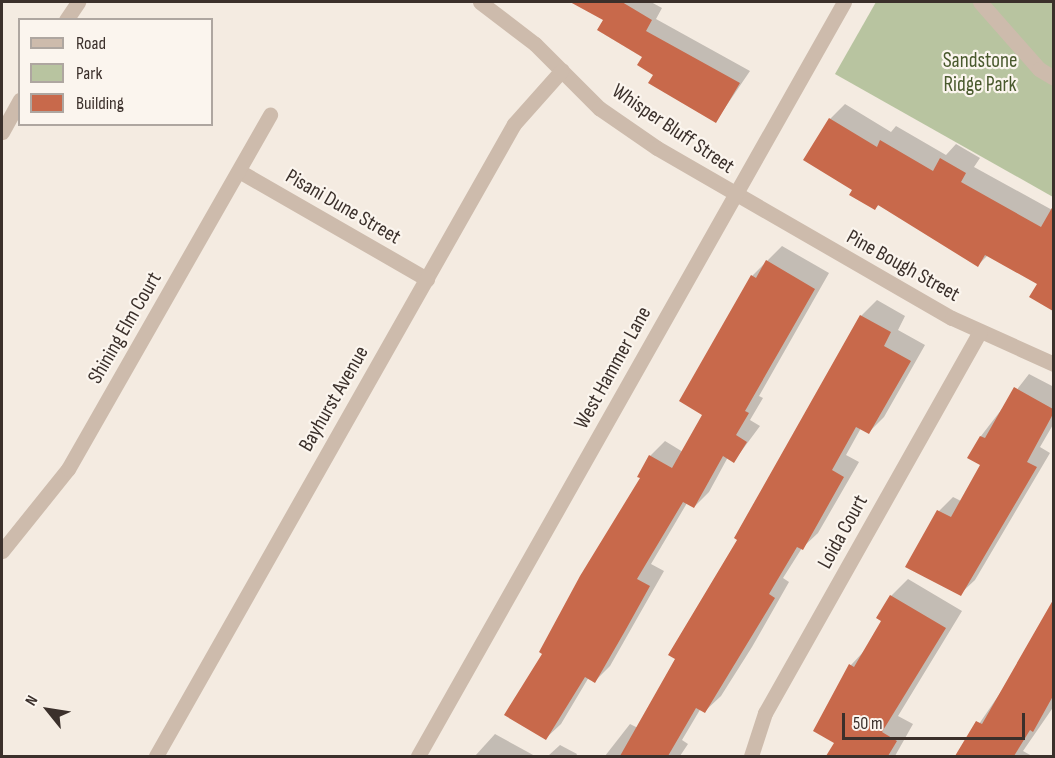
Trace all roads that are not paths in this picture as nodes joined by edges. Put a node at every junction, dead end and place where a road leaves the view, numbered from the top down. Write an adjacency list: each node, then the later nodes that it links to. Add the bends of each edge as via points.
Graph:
1 (78, 2): 5 (street)
2 (480, 2): 6 (street, Whisper Bluff Street)
3 (844, 2): 12 (street, West Hammer Lane)
4 (980, 2): 7 (street, via 1039,69)
5 (67, 18)
6 (562, 70): 12 (street, Whisper Bluff Street, via 616,120); 13 (street, Bayhurst Avenue, via 514,124)
7 (1053, 78)
8 (18, 104): 10 (street)
9 (270, 116): 11 (street, Shining Elm Court)
10 (2, 132)
11 (239, 171): 13 (street, Pisani Dune Street); 16 (street, Shining Elm Court, via 68,469)
12 (735, 196): 14 (street, Pine Bough Street); 18 (street, West Hammer Lane)
13 (427, 279): 17 (street, Bayhurst Avenue)
14 (980, 331): 15 (street, Pine Bough Street); 19 (street, Loida Court, via 765,713)
15 (1053, 364)
16 (2, 551)
17 (156, 756)
18 (418, 756)
19 (751, 756)

